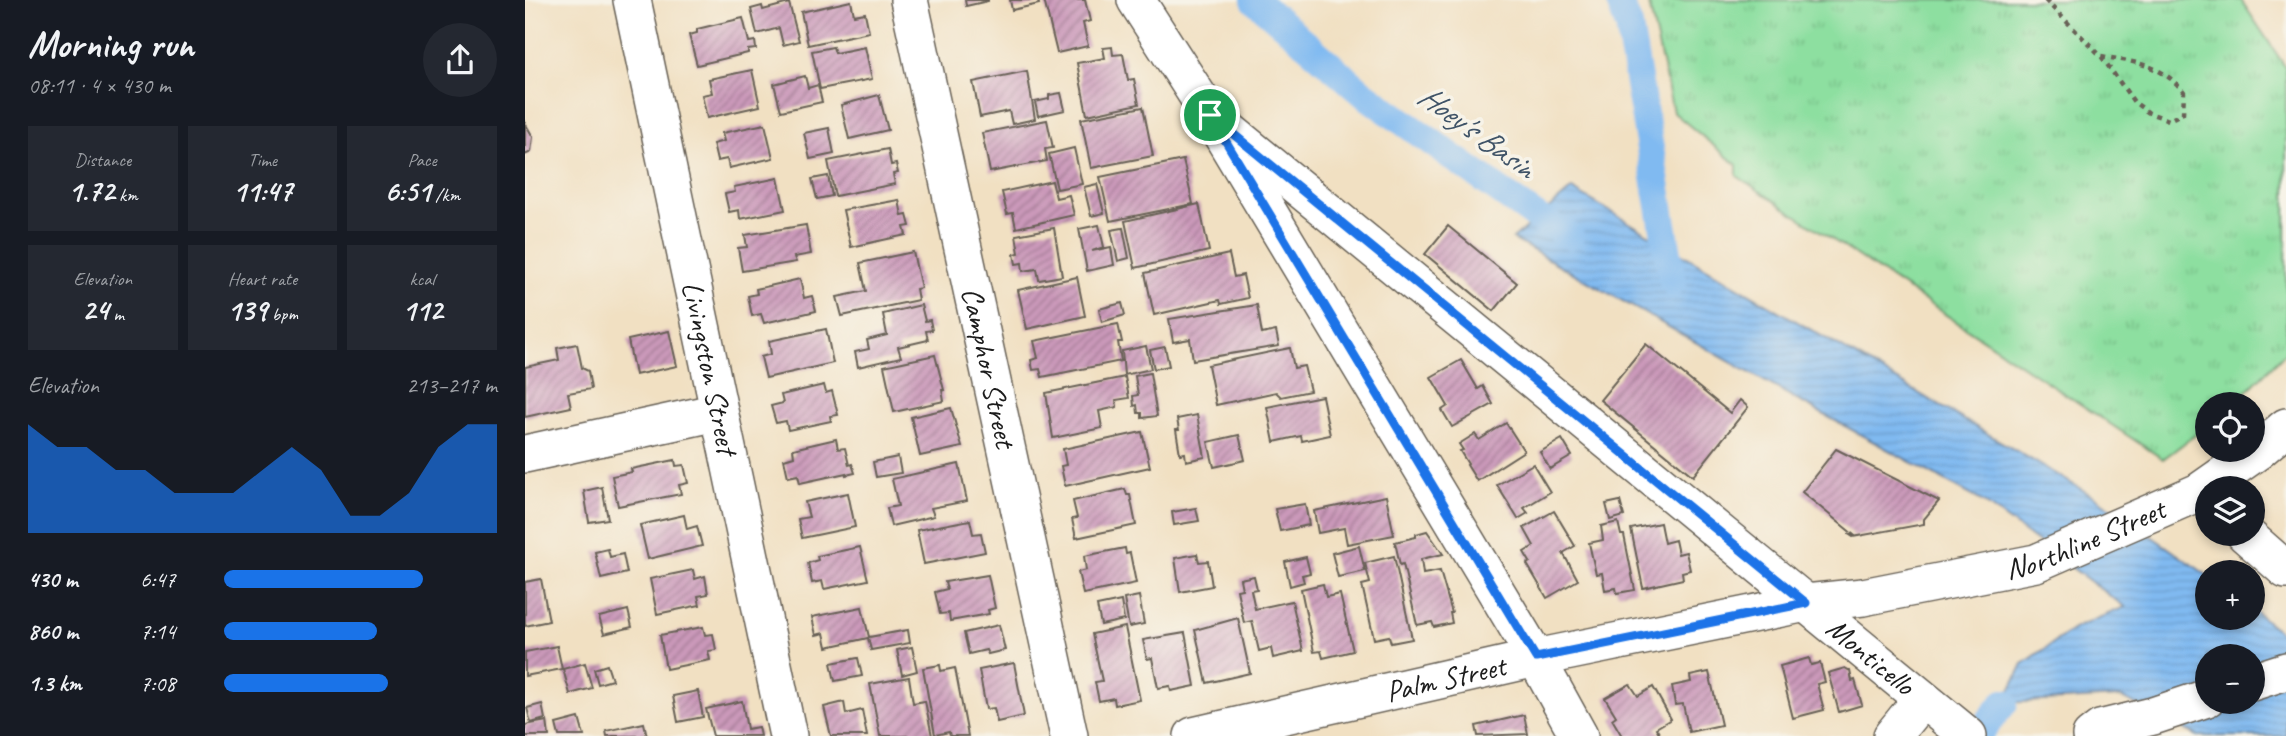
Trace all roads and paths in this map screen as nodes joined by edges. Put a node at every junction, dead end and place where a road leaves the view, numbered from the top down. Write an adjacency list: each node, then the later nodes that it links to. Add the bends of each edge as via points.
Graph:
1 (909, 0): 23 (street, Camphor Street)
2 (1136, 0): 6 (street)
3 (2045, 0): 5 (path)
4 (641, 2): 7 (street, Livingston Street)
5 (2101, 56): 5 (path, via 2148,65 2171,77 2184,92 2183,113 2169,120 2148,113 2134,102)
6 (1210, 115): 15 (street, Monticello); 16 (street)
7 (718, 412): 9 (street); 22 (street, Livingston Street)
8 (2286, 427): 10 (street, Northline Street)
9 (525, 454)
10 (2227, 476)
11 (2195, 498): 14 (street, Northline Street, via 2036,563)
12 (2259, 546): 13 (street)
13 (2286, 570)
14 (1863, 597): 15 (street, Palm Street)
15 (1806, 603): 16 (street, Palm Street); 20 (street, Monticello)
16 (1536, 658): 24 (street, Palm Street); 25 (street)
17 (2286, 671): 18 (street)
18 (2265, 678)
19 (2195, 702): 21 (street)
20 (1930, 706): 26 (street); 27 (street, Monticello)
21 (2100, 734)
22 (787, 736)
23 (1069, 736)
24 (1193, 736)
25 (1579, 736)
26 (1892, 736)
27 (1968, 736)

